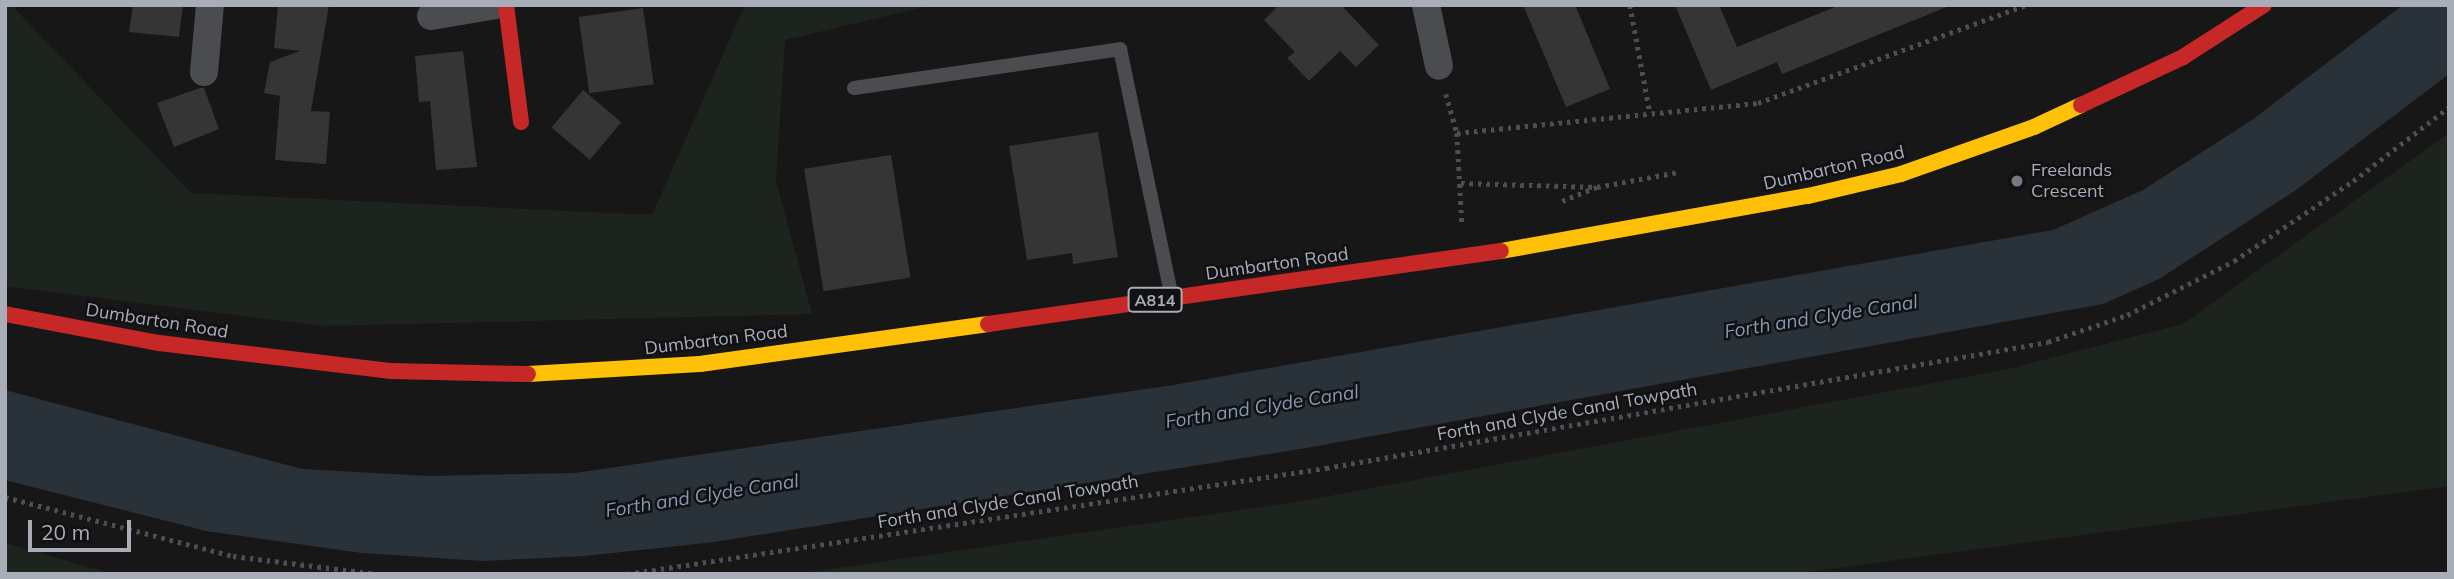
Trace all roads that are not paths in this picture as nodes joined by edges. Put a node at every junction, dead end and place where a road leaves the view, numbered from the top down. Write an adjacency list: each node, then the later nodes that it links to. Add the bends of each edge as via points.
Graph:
1 (210, 5): 8 (street)
2 (496, 5): 6 (street)
3 (506, 5): 10 (main road)
4 (1426, 5): 7 (street)
5 (2264, 5): 11 (main road, Dumbarton Road / A814, via 2183,57 2109,95 1901,174 1808,196 1462,258)
6 (431, 16)
7 (1439, 66)
8 (204, 72)
9 (854, 88): 11 (lane, via 1121,48)
10 (521, 122)
11 (1172, 298): 12 (main road, Dumbarton Road / A814, via 699,364 513,375 391,371 285,360)
12 (5, 314)

